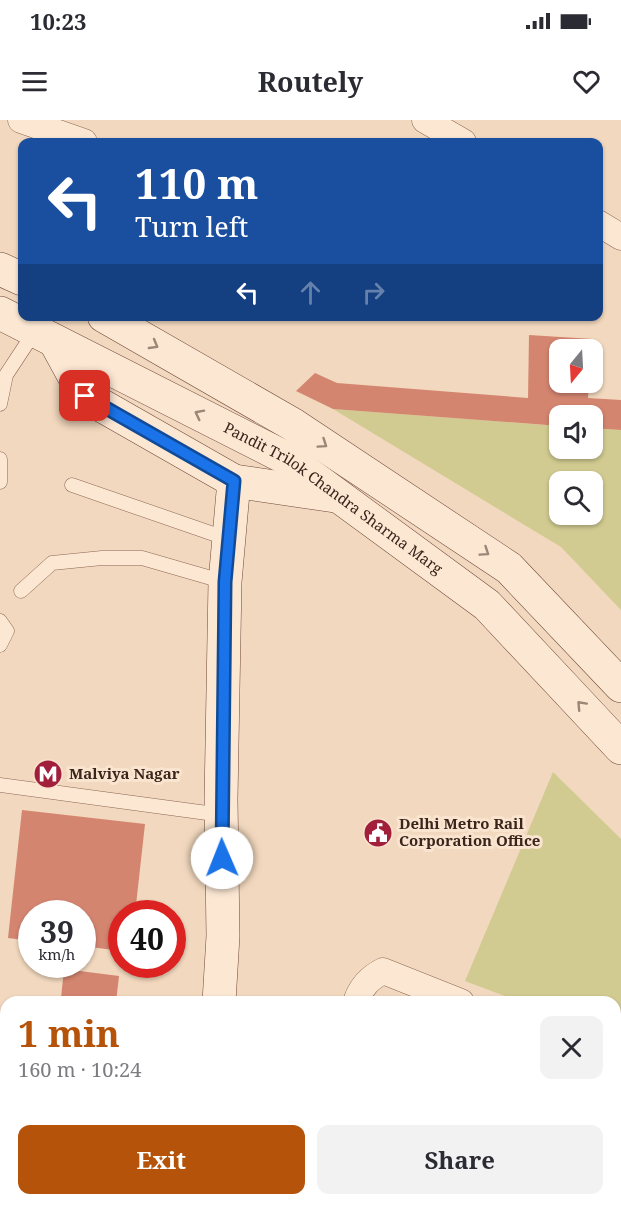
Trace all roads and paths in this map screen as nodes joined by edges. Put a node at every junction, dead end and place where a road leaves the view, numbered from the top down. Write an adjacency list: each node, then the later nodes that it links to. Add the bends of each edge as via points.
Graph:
1 (21, 120): 3 (street)
2 (425, 120): 4 (street)
3 (73, 138)
4 (456, 138)
5 (603, 226): 6 (street)
6 (621, 237)
7 (0, 269): 8 (main road)
8 (18, 277)
9 (0, 313): 11 (main road, Pandit Trilok Chandra Sharma Marg)
10 (113, 321): 23 (main road, one-way to 23, via 292,424 509,568)
11 (45, 336): 12 (lane, via 6,375); 14 (main road, via 85,396); 17 (main road, Pandit Trilok Chandra Sharma Marg, one-way to 11, via 288,459)
12 (0, 404)
13 (0, 459): 15 (lane)
14 (234, 481): 17 (main road); 18 (main road)
15 (0, 482)
16 (72, 485): 18 (lane)
17 (339, 497): 24 (main road, Pandit Trilok Chandra Sharma Marg, one-way to 17, via 487,605)
18 (229, 539): 19 (main road)
19 (225, 582): 20 (lane, via 142,558 102,558 52,563); 26 (main road)
20 (21, 591)
21 (0, 621): 22 (lane, via 7,632)
22 (0, 645)
23 (621, 686)
24 (621, 748)
25 (0, 785): 26 (lane)
26 (222, 815): 27 (main road)
27 (219, 996)
28 (358, 996): 29 (street, via 372,976 383,971)
29 (447, 996)

